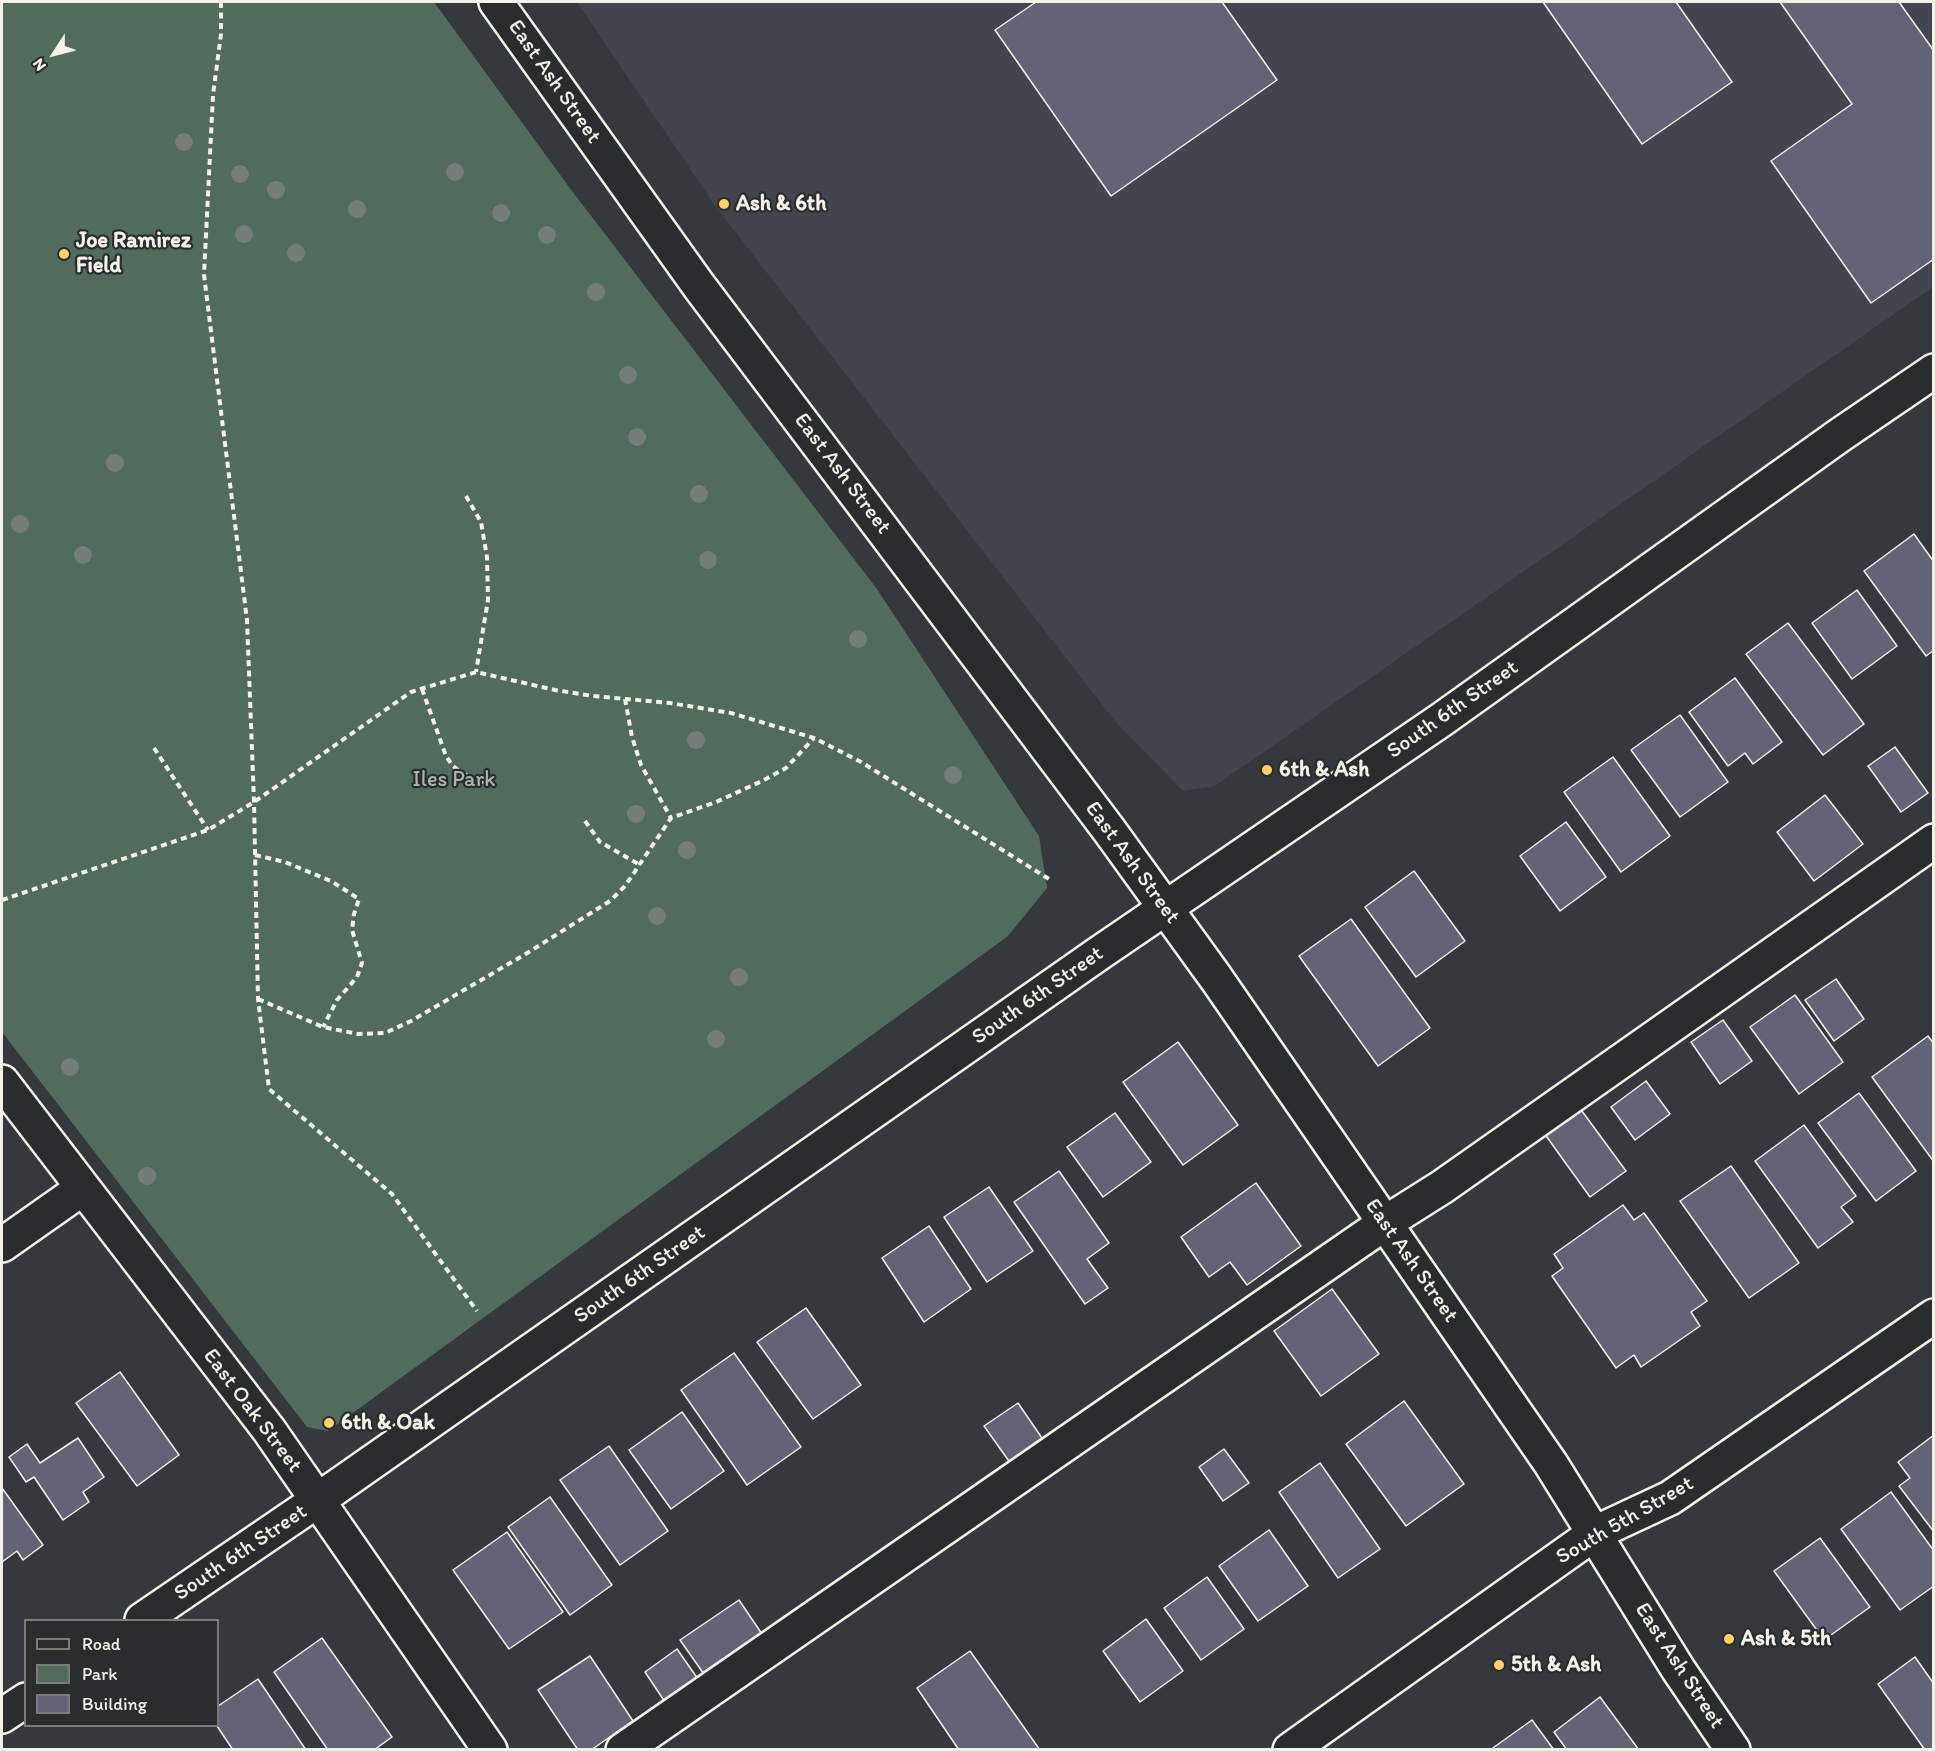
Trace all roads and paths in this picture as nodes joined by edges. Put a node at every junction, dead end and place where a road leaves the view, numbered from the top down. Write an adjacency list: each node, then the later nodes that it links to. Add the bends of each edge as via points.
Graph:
1 (221, 2): 11 (path, via 204,275 247,620)
2 (496, 2): 20 (main road, East Ash Street, via 699,285)
3 (1934, 371): 20 (main road, South 6th Street)
4 (466, 496): 5 (path, via 481,522 487,557 488,600)
5 (476, 672): 6 (path); 7 (path, via 555,690)
6 (422, 688): 10 (path, via 452,765); 11 (path)
7 (625, 699): 8 (path, via 730,713); 12 (path, via 641,765)
8 (814, 738): 12 (path, via 786,768 716,802); 18 (path, via 861,762)
9 (154, 748): 14 (path)
10 (485, 782)
11 (254, 802): 14 (path); 16 (path)
12 (671, 818): 17 (path)
13 (585, 821): 17 (path, via 600,842)
14 (208, 830): 19 (path)
15 (1934, 841): 25 (main road, via 1442,1187)
16 (255, 855): 21 (path); 22 (path, via 285,862 331,881 359,899 352,930 362,963 357,977)
17 (640, 865): 22 (path, via 610,901 411,1021 385,1032 358,1034)
18 (1049, 879)
19 (2, 900)
20 (1166, 909): 25 (main road, East Ash Street); 29 (main road, South 6th Street)
21 (258, 999): 22 (path); 27 (path, via 269,1089 392,1194)
22 (323, 1026)
23 (2, 1082): 24 (main road, East Oak Street)
24 (82, 1188): 26 (main road); 29 (main road, East Oak Street)
25 (1385, 1223): 30 (main road, East Ash Street); 35 (main road)
26 (2, 1245)
27 (477, 1311)
28 (1934, 1316): 30 (main road, South 5th Street, via 1670,1498)
29 (318, 1500): 31 (main road, South 6th Street); 34 (main road, East Oak Street)
30 (1595, 1533): 36 (main road, South 5th Street); 37 (main road, East Ash Street, via 1678,1669)
31 (143, 1619)
32 (24, 1701): 33 (main road)
33 (2, 1716)
34 (490, 1749)
35 (623, 1749)
36 (1290, 1749)
37 (1733, 1749)

